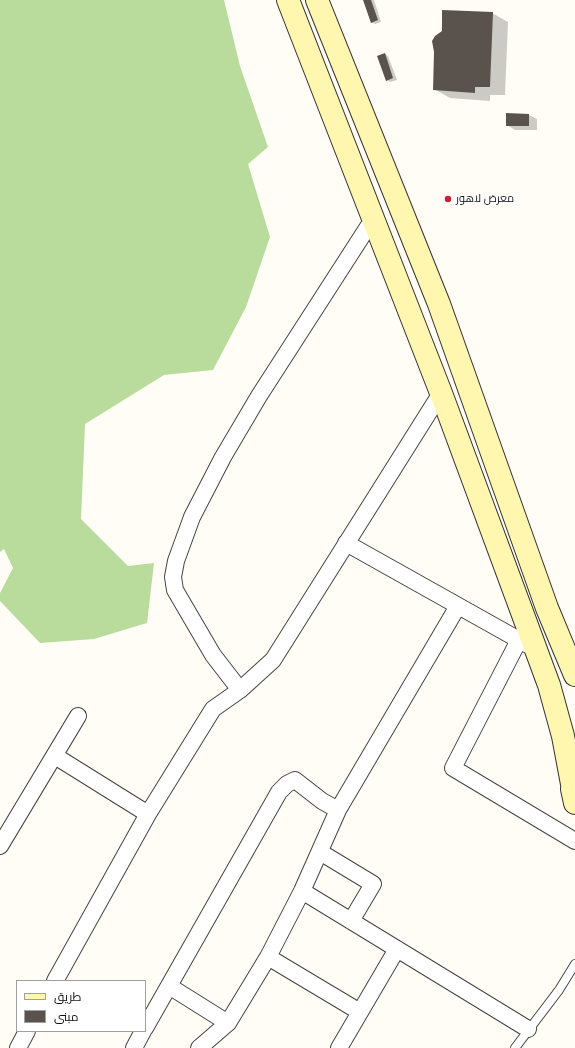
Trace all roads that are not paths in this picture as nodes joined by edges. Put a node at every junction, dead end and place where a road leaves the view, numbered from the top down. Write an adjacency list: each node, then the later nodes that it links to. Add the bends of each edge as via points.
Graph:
1 (288, 0): 4 (main road)
2 (317, 0): 3 (main road)
3 (339, 53): 4 (main road); 10 (main road, via 439,304 547,608)
4 (312, 61): 5 (main road)
5 (373, 220): 6 (main road); 11 (street, via 259,396 223,458 192,517 174,569 173,584 178,596 213,655)
6 (441, 393): 7 (street); 9 (main road)
7 (346, 543): 8 (street); 11 (street, via 272,660)
8 (458, 606): 9 (street); 16 (street)
9 (527, 644): 14 (main road, via 549,685 559,716); 19 (street, via 453,768)
10 (573, 667)
11 (240, 690): 17 (street, via 213,709)
12 (78, 716): 13 (street)
13 (55, 756): 17 (street); 20 (street)
14 (574, 788)
15 (322, 801): 16 (street); 18 (street); 28 (street, via 295,780 279,792)
16 (338, 810): 18 (street)
17 (148, 814): 27 (street)
18 (328, 835): 21 (street)
19 (575, 841)
20 (0, 846)
21 (320, 852): 22 (street); 23 (street, via 373,884)
22 (302, 891): 23 (street); 25 (street)
23 (351, 921): 24 (street)
24 (397, 949): 29 (street); 32 (street)
25 (268, 957): 29 (street); 30 (street)
26 (575, 964): 32 (lane, via 559,990)
27 (56, 980)
28 (169, 986): 30 (street); 31 (street)
29 (360, 1012): 38 (street)
30 (228, 1023): 37 (street)
31 (146, 1026)
32 (528, 1029): 39 (lane)
33 (26, 1032): 35 (street)
34 (142, 1032): 36 (street)
35 (18, 1048)
36 (134, 1048)
37 (198, 1048)
38 (339, 1048)
39 (515, 1048)

